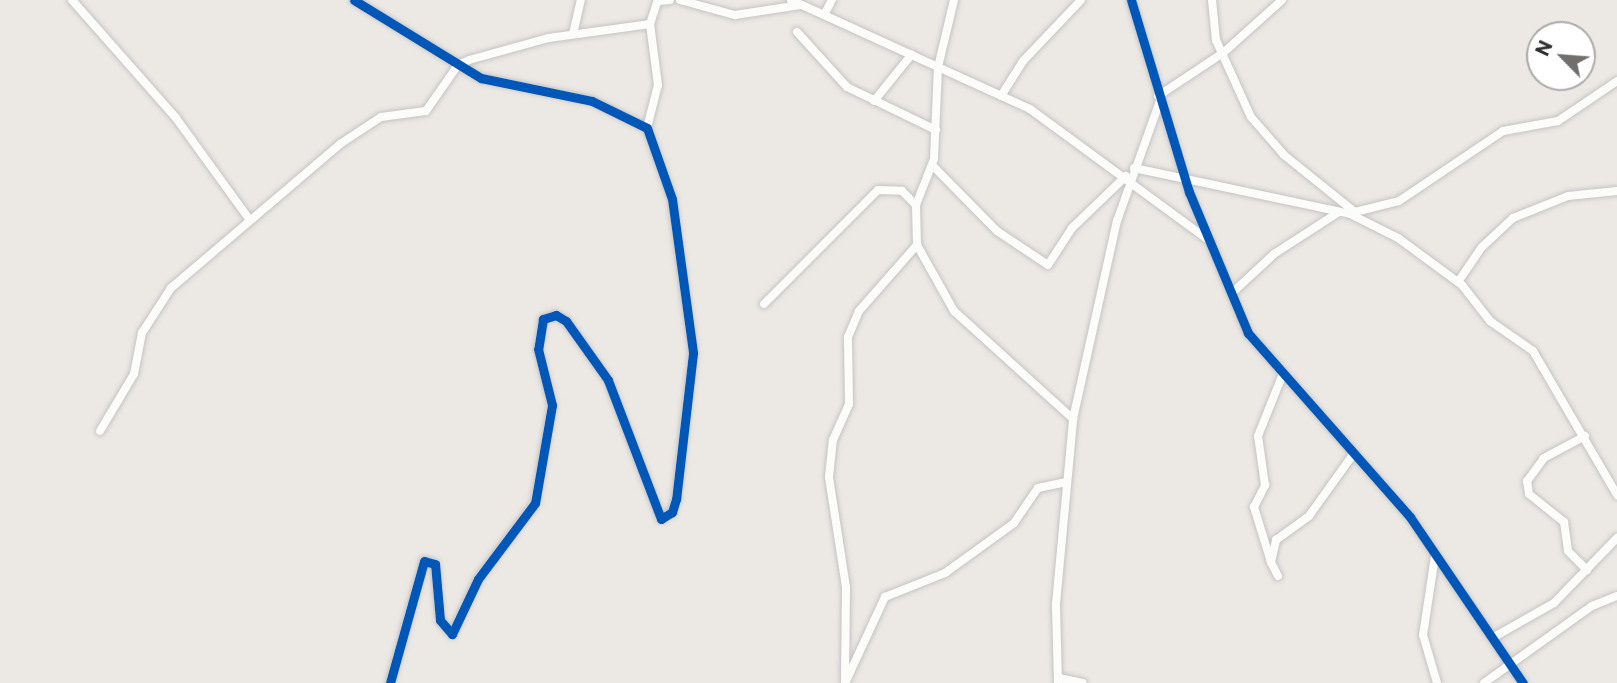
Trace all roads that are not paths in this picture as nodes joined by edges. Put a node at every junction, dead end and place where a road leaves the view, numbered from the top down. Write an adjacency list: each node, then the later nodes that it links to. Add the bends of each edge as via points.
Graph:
1 (72, 0): 37 (street, via 176,118)
2 (355, 0): 21 (street)
3 (581, 0): 18 (street)
4 (670, 0): 13 (street)
5 (680, 0): 14 (street, via 735,15)
6 (791, 0): 14 (street)
7 (832, 0): 15 (street)
8 (954, 0): 22 (street)
9 (1081, 0): 24 (street, via 1023,61)
10 (1131, 0): 25 (street)
11 (1212, 0): 19 (street)
12 (1282, 0): 19 (street)
13 (658, 1): 16 (street)
14 (800, 5): 15 (street)
15 (824, 15): 20 (street)
16 (650, 24): 18 (street); 27 (street, via 658,85)
17 (797, 32): 26 (street, via 847,87)
18 (573, 34): 21 (street, via 504,48)
19 (1223, 53): 25 (street); 36 (street, via 1253,121 1284,155)
20 (912, 54): 22 (street); 26 (street)
21 (458, 65): 27 (street, via 498,84 620,110); 37 (street, via 426,111 372,122)
22 (939, 67): 24 (street); 28 (street)
23 (1617, 80): 36 (street, via 1558,121 1505,130 1403,199)
24 (1001, 96): 32 (street, via 1066,132)
25 (1159, 98): 30 (street); 31 (street)
26 (874, 101): 28 (street)
27 (647, 128): 59 (street, via 672,199 693,353 692,403 672,512 667,519 655,514 619,400 572,330 549,315 538,338 551,431 535,503 478,579 452,634 440,620 435,564 424,561)
28 (936, 130): 29 (street)
29 (932, 165): 32 (street, via 997,231 1048,265 1072,228); 34 (street)
30 (1135, 168): 31 (street); 32 (street)
31 (1183, 174): 35 (street); 38 (street)
32 (1128, 178): 38 (street); 44 (street)
33 (1617, 191): 40 (street, via 1568,196 1513,218 1482,247)
34 (916, 205): 39 (street); 42 (street, via 902,191 878,190)
35 (1339, 212): 36 (street); 41 (street, via 1274,254)
36 (1353, 213): 40 (street, via 1398,237)
37 (249, 219): 45 (street, via 162,300 142,333 134,374)
38 (1212, 243): 41 (street)
39 (918, 245): 44 (street, via 954,311); 60 (street, via 859,311 848,337 849,404 833,440 829,477 846,587)
40 (1458, 282): 46 (street, via 1480,313 1533,351)
41 (1233, 292): 43 (street, via 1248,333)
42 (764, 304)
43 (1282, 376): 47 (street); 52 (street, via 1258,436 1265,485 1254,507)
44 (1073, 419): 48 (street)
45 (100, 431)
46 (1585, 436): 49 (street); 53 (street, via 1544,458 1527,481 1529,495 1564,522 1568,551)
47 (1352, 456): 51 (street, via 1410,517); 52 (street, via 1310,516 1276,540)
48 (1066, 482): 58 (street, via 1056,604); 60 (street, via 1038,488 1014,523 945,573 884,597)
49 (1617, 495)
50 (1617, 538): 53 (street)
51 (1435, 556): 56 (street); 62 (street, via 1423,635)
52 (1271, 562): 54 (street)
53 (1587, 570): 56 (street, via 1549,606)
54 (1278, 576)
55 (1617, 596): 57 (street, via 1592,606)
56 (1494, 638): 57 (street)
57 (1508, 667): 63 (street); 64 (street); 65 (street)
58 (1058, 680): 61 (street)
59 (390, 683)
60 (845, 683)
61 (1082, 683)
62 (1437, 683)
63 (1484, 683)
64 (1508, 683)
65 (1523, 683)

